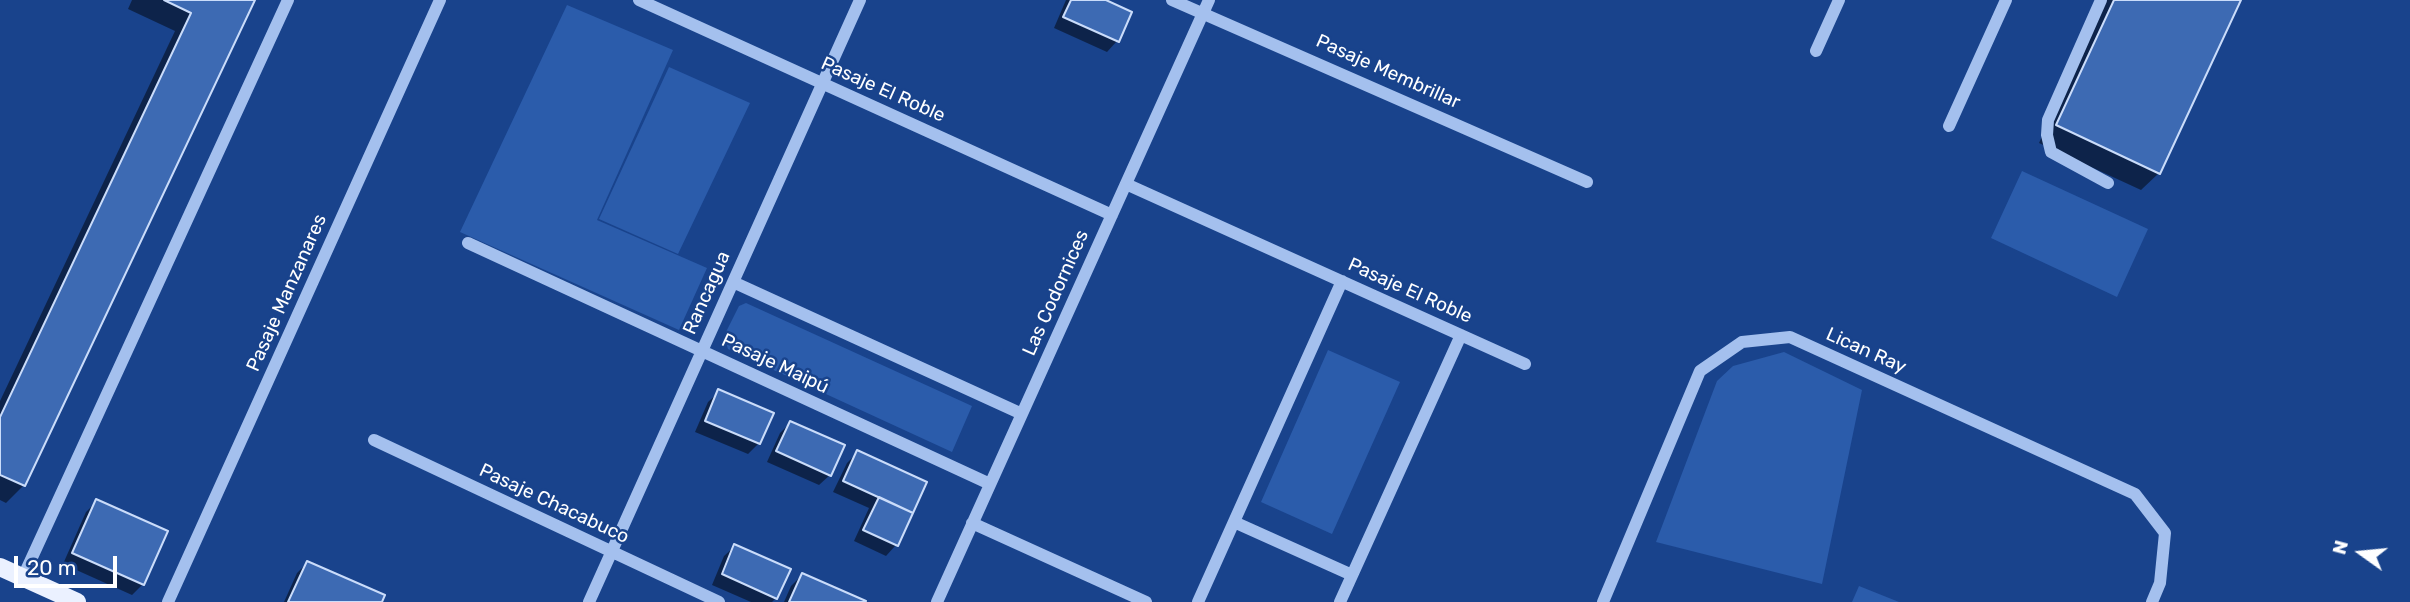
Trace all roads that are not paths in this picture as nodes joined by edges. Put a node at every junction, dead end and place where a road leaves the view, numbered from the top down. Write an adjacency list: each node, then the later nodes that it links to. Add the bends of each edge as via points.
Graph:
1 (288, 0): 32 (street)
2 (440, 0): 34 (street, Pasaje Manzanares)
3 (639, 0): 12 (street, Pasaje El Roble)
4 (860, 0): 12 (street, Rancagua)
5 (1172, 0): 10 (street, Pasaje Membrillar)
6 (1209, 0): 10 (street, Las Codornices)
7 (1839, 0): 11 (street)
8 (2006, 0): 13 (street)
9 (2101, 0): 15 (street, via 2048,120 2047,135 2051,152)
10 (1203, 14): 14 (street, Pasaje Membrillar); 16 (street, Las Codornices)
11 (1816, 51)
12 (822, 83): 17 (street, Pasaje El Roble); 20 (street, Rancagua)
13 (1949, 126)
14 (1587, 181)
15 (2108, 183)
16 (1126, 184): 17 (street, Las Codornices); 19 (street, Pasaje El Roble)
17 (1112, 215): 24 (street, Las Codornices)
18 (468, 243): 22 (street, Pasaje Maipú)
19 (1342, 281): 21 (street, Pasaje El Roble); 27 (street)
20 (733, 282): 22 (street, Rancagua); 24 (street)
21 (1461, 335): 23 (street, Pasaje El Roble); 31 (street)
22 (702, 351): 26 (street, Pasaje Maipú); 29 (street, Rancagua)
23 (1525, 364)
24 (1022, 414): 26 (street, Las Codornices)
25 (374, 440): 29 (street, Pasaje Chacabuco)
26 (990, 484): 28 (street, Las Codornices)
27 (1234, 522): 31 (street); 39 (street)
28 (972, 523): 37 (street, Las Codornices); 38 (street)
29 (611, 552): 35 (street, Rancagua); 36 (street, Pasaje Chacabuco)
30 (0, 567): 32 (main road)
31 (1352, 575): 40 (street)
32 (23, 578): 33 (main road)
33 (78, 602)
34 (168, 602)
35 (589, 602)
36 (719, 602)
37 (937, 602)
38 (1146, 602)
39 (1198, 602)
40 (1340, 602)
41 (1603, 602): 42 (street, Lican Ray, via 1700,371 1742,342 1790,337 2136,494 2165,533 2160,583)
42 (2152, 602)

